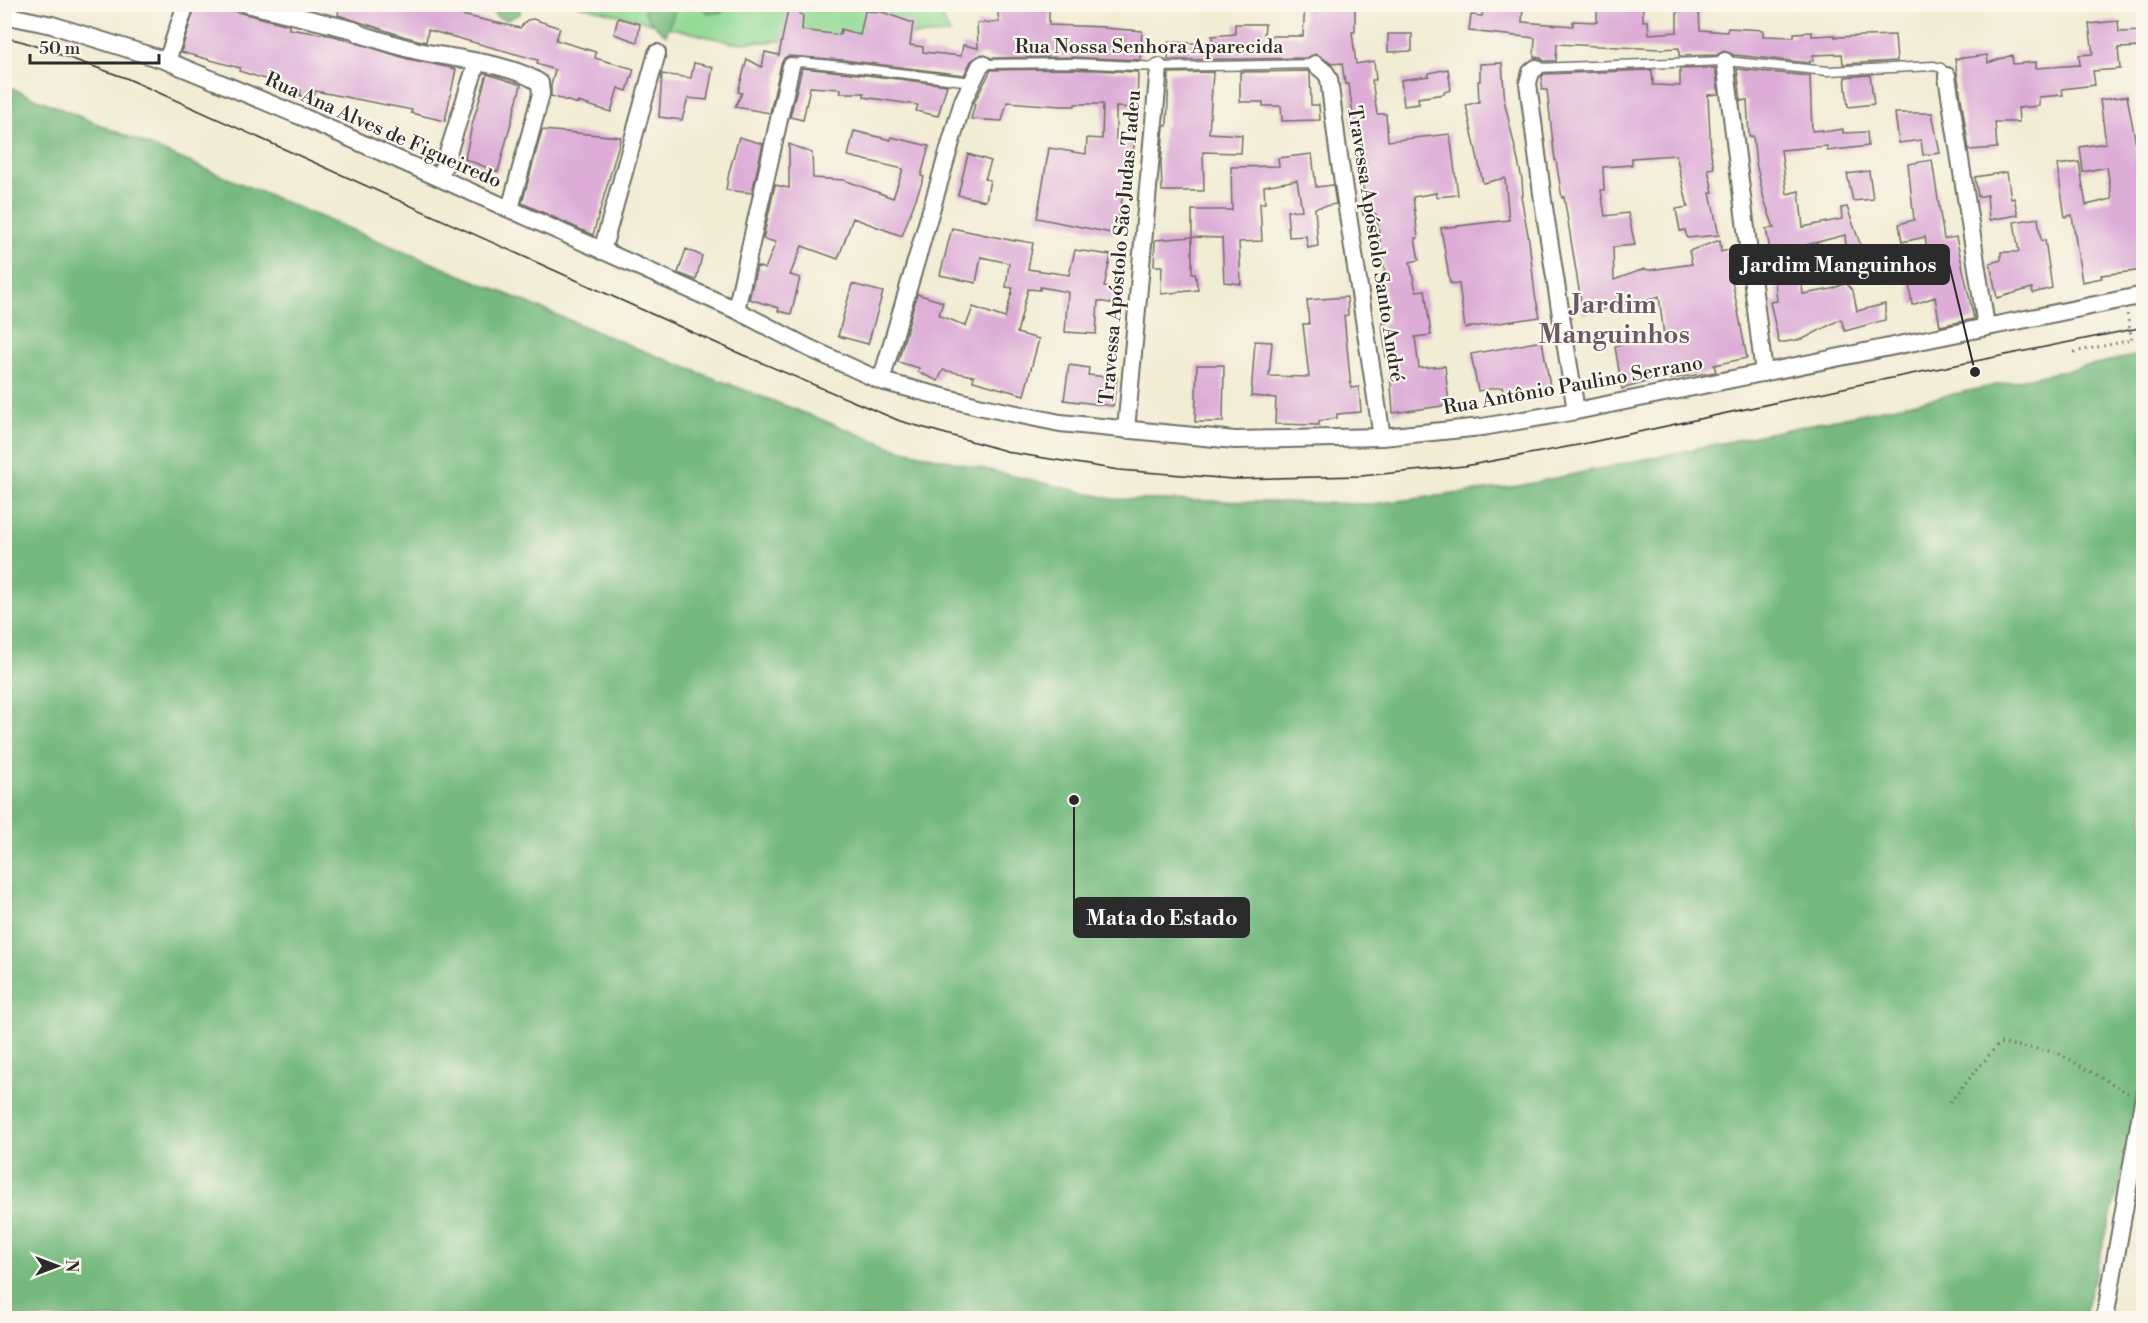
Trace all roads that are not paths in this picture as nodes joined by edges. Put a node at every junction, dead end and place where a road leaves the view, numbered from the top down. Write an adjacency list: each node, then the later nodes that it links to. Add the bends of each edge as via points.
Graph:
1 (186, 4): 5 (street)
2 (247, 4): 6 (street, via 354,30 419,51)
3 (4, 15): 5 (street, Rua Ana Alves de Figueiredo, via 52,25)
4 (657, 53): 17 (street)
5 (167, 61): 15 (street, Rua Ana Alves de Figueiredo)
6 (477, 62): 15 (street); 16 (street, via 540,83 541,94)
7 (1725, 62): 12 (lane); 13 (lane, via 1828,71 1934,66); 21 (street)
8 (983, 64): 11 (lane, Rua Nossa Senhora Aparecida); 14 (street)
9 (1315, 64): 11 (lane, Rua Nossa Senhora Aparecida); 25 (street, Travessa Apóstolo Santo André, via 1329,79)
10 (791, 66): 14 (lane, via 812,63); 19 (street)
11 (1159, 67): 24 (street, Travessa Apóstolo São Judas Tadeu)
12 (1536, 68): 23 (street, via 1528,83)
13 (1947, 76): 20 (street)
14 (972, 82): 22 (street, via 963,101)
15 (440, 178): 16 (street, Rua Ana Alves de Figueiredo)
16 (510, 209): 17 (street, Rua Ana Alves de Figueiredo)
17 (602, 251): 19 (street, Rua Ana Alves de Figueiredo)
18 (2144, 295): 20 (street, Rua Antônio Paulino Serrano)
19 (736, 310): 22 (street, Rua Antônio Paulino Serrano)
20 (1986, 326): 21 (street, Rua Antônio Paulino Serrano)
21 (1764, 373): 23 (street, Rua Antônio Paulino Serrano)
22 (881, 381): 24 (street, Rua Antônio Paulino Serrano, via 1060,423)
23 (1576, 411): 25 (street, Rua Antônio Paulino Serrano, via 1482,427)
24 (1126, 430): 25 (street, Rua Antônio Paulino Serrano, via 1235,440)
25 (1382, 437)
26 (2143, 1099): 27 (street)
27 (2105, 1318)

